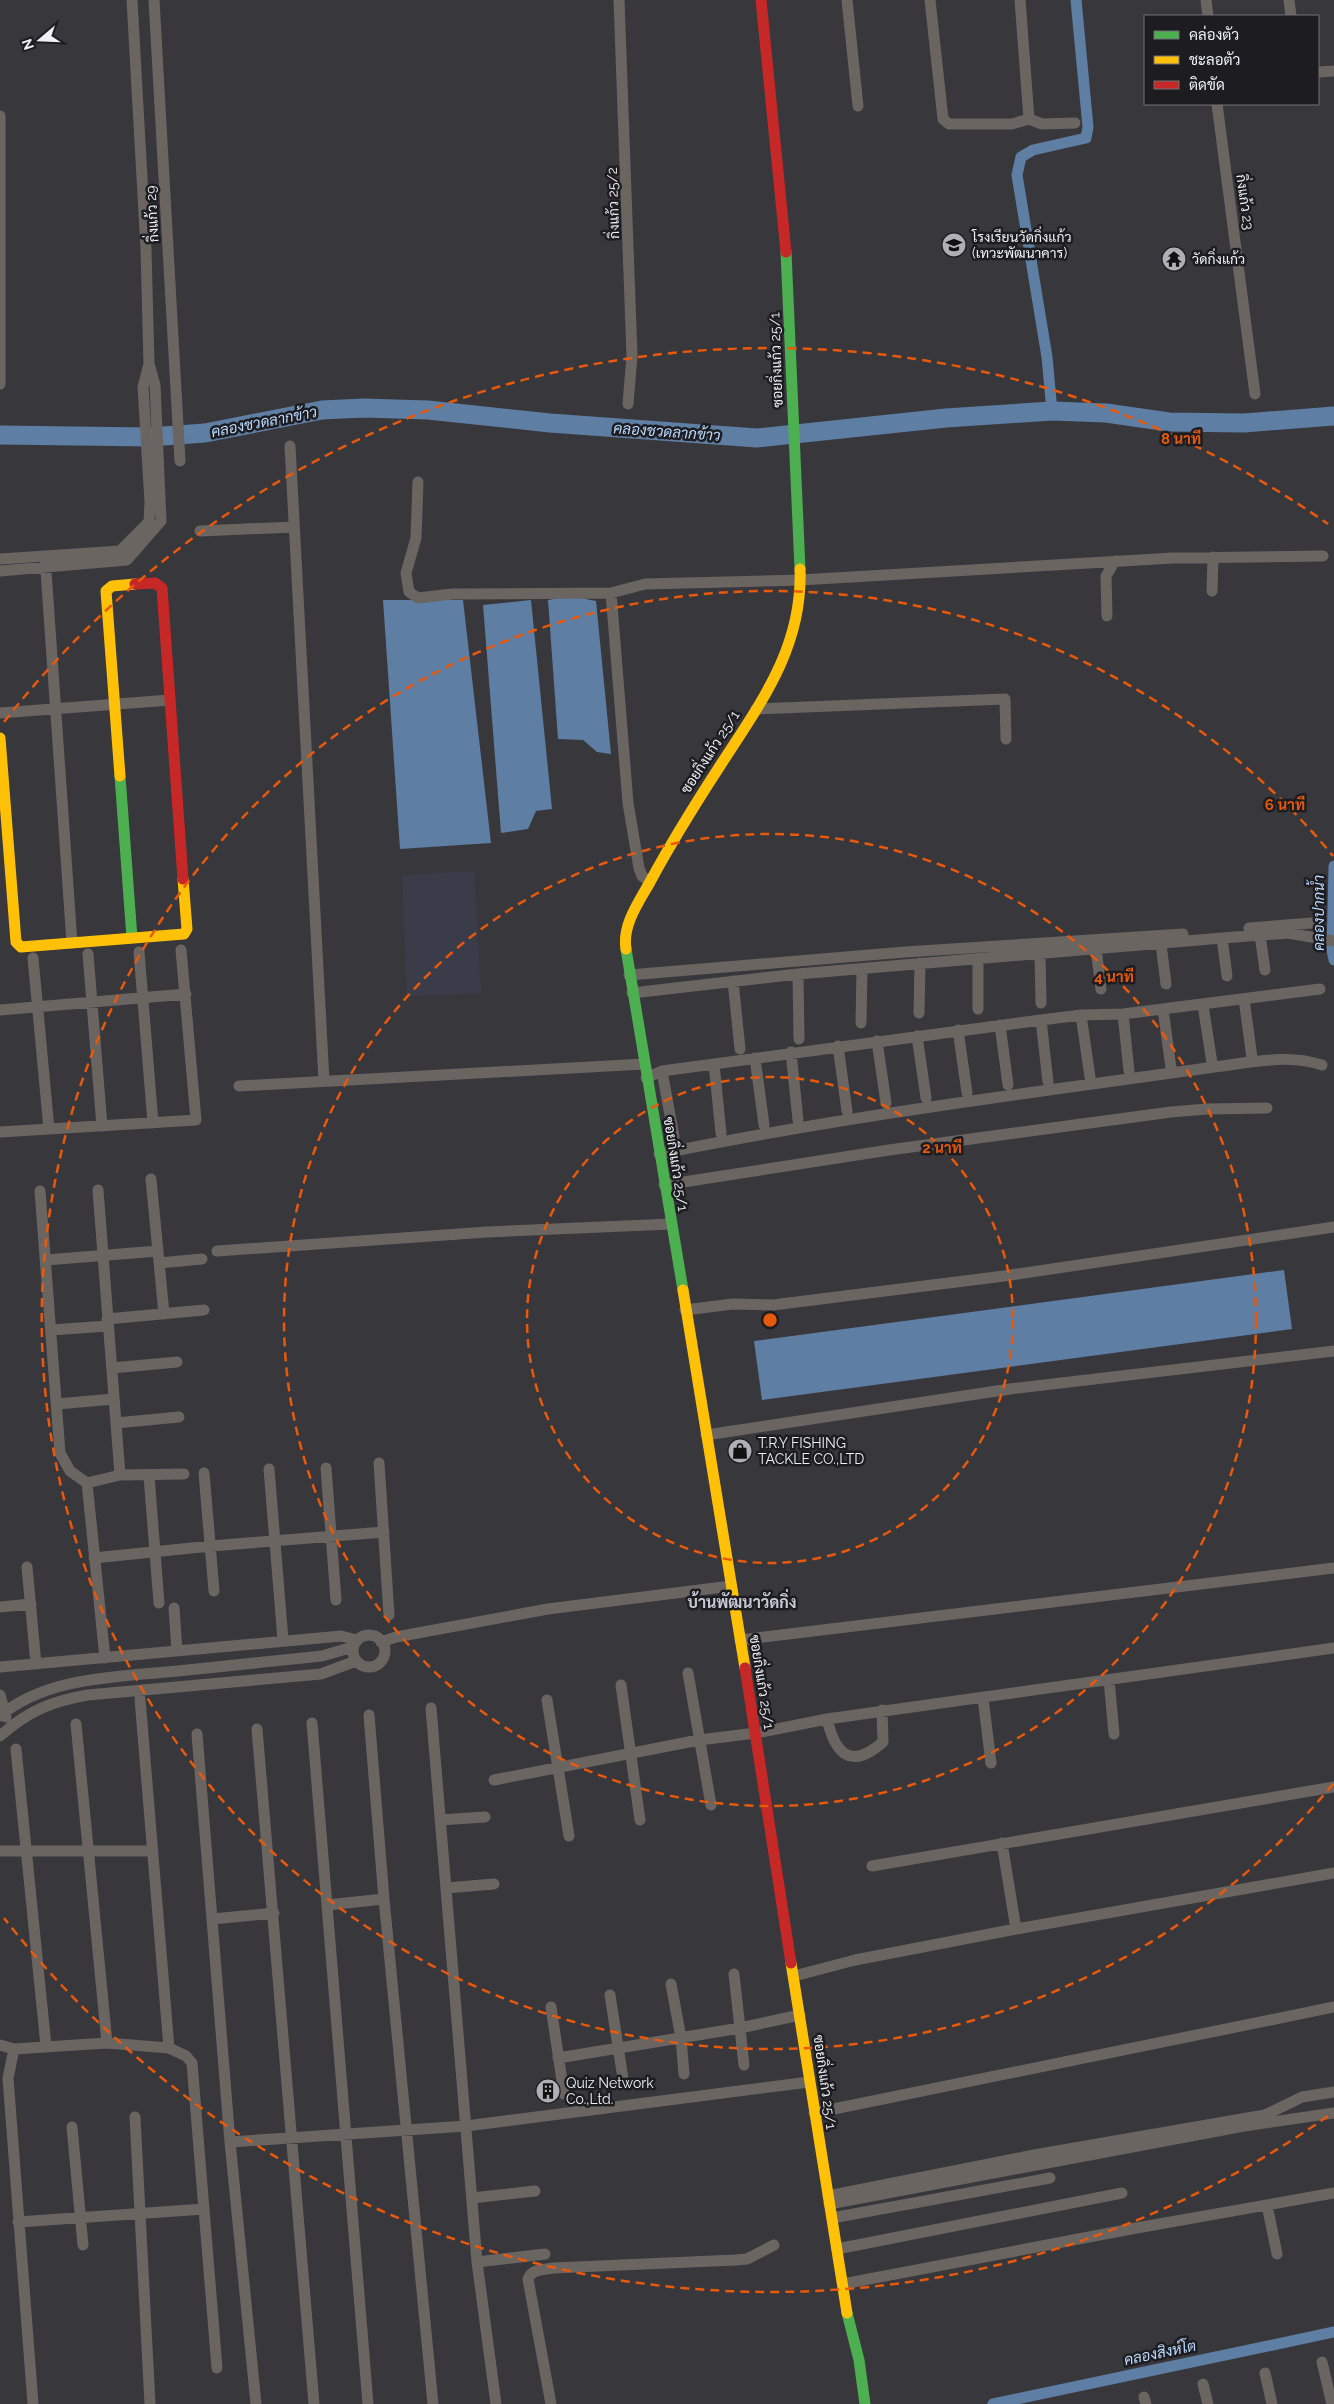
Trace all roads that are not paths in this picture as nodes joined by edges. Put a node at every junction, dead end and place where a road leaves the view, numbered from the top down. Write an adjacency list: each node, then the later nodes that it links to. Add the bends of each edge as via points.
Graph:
1 (132, 0): 20 (street)
2 (154, 0): 25 (street, กิ่งแก้ว 29)
3 (619, 0): 23 (street, กิ่งแก้ว 25/2, via 632,356)
4 (761, 0): 36 (street, ซอยกิ่งแก้ว 25/1, via 786,243)
5 (847, 0): 15 (street)
6 (930, 0): 17 (street, via 946,122 1012,124)
7 (1020, 0): 17 (street)
8 (1206, 0): 10 (street)
9 (1289, 0): 11 (street)
10 (1208, 15)
11 (1291, 15)
12 (1334, 71): 13 (street)
13 (1319, 72)
14 (1217, 105): 22 (street, กิ่งแก้ว 23)
15 (858, 106)
16 (0, 116): 19 (street)
17 (1029, 119): 18 (street, via 1042,124)
18 (1076, 123)
19 (1, 180): 21 (street)
20 (148, 364): 27 (street, via 155,385 158,428); 27 (street, via 143,387 146,446)
21 (0, 384)
22 (1255, 394)
23 (628, 404)
24 (290, 446): 28 (street)
25 (180, 458)
26 (418, 482): 38 (street, via 416,538 406,573 406,586 415,597)
27 (156, 502): 34 (street, via 161,521 127,560)
28 (294, 527): 29 (street); 107 (street)
29 (200, 531)
30 (1323, 556): 31 (street)
31 (1213, 557): 33 (street); 37 (street)
32 (0, 559): 34 (street)
33 (1115, 561): 36 (street); 39 (street, via 1106,576)
34 (46, 562): 35 (street); 43 (street)
35 (0, 570)
36 (800, 580): 38 (street, via 646,584); 42 (street, ซอยกิ่งแก้ว 25/1, via 791,641 769,690)
37 (1212, 591)
38 (611, 593): 47 (street, via 628,803 639,868 642,876)
39 (1107, 616)
40 (170, 700): 41 (street); 41 (street, via 162,588 156,583 112,586 106,591); 50 (street, via 187,929 177,936)
41 (114, 704): 43 (street); 50 (street)
42 (756, 709): 46 (street, via 1005,698); 47 (street, ซอยกิ่งแก้ว 25/1, via 700,795)
43 (54, 710): 44 (street); 53 (street)
44 (0, 713)
45 (0, 738): 53 (street, via 16,942 22,947)
46 (1006, 739)
47 (650, 882): 66 (street, ซอยกิ่งแก้ว 25/1, via 628,925 625,944)
48 (1312, 923): 66 (street)
49 (1260, 935): 51 (street); 52 (street, via 1288,934); 64 (street)
50 (132, 938): 53 (street)
51 (1222, 938): 54 (street); 67 (street)
52 (1334, 941)
53 (72, 943)
54 (1161, 944): 55 (street); 69 (street)
55 (1096, 948): 59 (street); 70 (street)
56 (181, 950): 73 (street)
57 (139, 952): 74 (street)
58 (88, 954): 76 (street)
59 (1040, 954): 61 (street); 77 (street)
60 (34, 958): 79 (street)
61 (978, 959): 62 (street); 80 (street)
62 (920, 963): 63 (street); 83 (street)
63 (862, 969): 65 (street); 87 (street)
64 (1265, 970)
65 (798, 974): 68 (street); 91 (street)
66 (629, 975): 72 (street, ซอยกิ่งแก้ว 25/1)
67 (1227, 976)
68 (733, 981): 72 (street); 94 (street)
69 (1166, 984)
70 (1101, 989)
71 (1320, 989): 75 (street)
72 (632, 993): 99 (street, ซอยกิ่งแก้ว 25/1)
73 (186, 994): 74 (street); 117 (street, via 196,1120)
74 (144, 998): 76 (street); 117 (street)
75 (1244, 999): 78 (street); 97 (street)
76 (92, 1002): 79 (street); 119 (street)
77 (1041, 1003)
78 (1203, 1005): 81 (street); 98 (street)
79 (37, 1007): 82 (street); 120 (street)
80 (978, 1009)
81 (1163, 1009): 84 (street); 102 (street)
82 (0, 1010)
83 (919, 1013)
84 (1124, 1014): 85 (street); 104 (street)
85 (1082, 1015): 86 (street); 105 (street)
86 (1041, 1020): 88 (street); 108 (street)
87 (861, 1023)
88 (1000, 1025): 89 (street); 109 (street)
89 (958, 1030): 90 (street); 111 (street)
90 (918, 1036): 92 (street); 112 (street)
91 (799, 1038)
92 (877, 1041): 93 (street); 113 (street)
93 (838, 1046): 95 (street); 115 (street)
94 (740, 1049)
95 (791, 1052): 96 (street); 116 (street)
96 (755, 1058): 100 (street); 118 (street)
97 (1252, 1058)
98 (1212, 1063)
99 (644, 1064): 106 (street, ซอยกิ่งแก้ว 25/1); 107 (street)
100 (714, 1064): 103 (street); 122 (street)
101 (1322, 1065): 124 (street, via 1287,1058 1250,1062 878,1114)
102 (1171, 1068)
103 (662, 1071): 106 (street); 123 (street)
104 (1129, 1072)
105 (1090, 1077)
106 (646, 1078): 124 (street, ซอยกิ่งแก้ว 25/1)
107 (324, 1081): 110 (street)
108 (1048, 1082)
109 (1008, 1085)
110 (239, 1086)
111 (966, 1093)
112 (926, 1098)
113 (886, 1103)
114 (1267, 1108): 126 (street, via 1171,1112 889,1150)
115 (847, 1111)
116 (798, 1120)
117 (153, 1123): 119 (street)
118 (764, 1125)
119 (102, 1126): 120 (street)
120 (49, 1129): 121 (street)
121 (0, 1132)
122 (720, 1133)
123 (674, 1137)
124 (659, 1154): 126 (street, ซอยกิ่งแก้ว 25/1)
125 (151, 1179): 133 (street)
126 (664, 1185): 129 (street, ซอยกิ่งแก้ว 25/1)
127 (98, 1190): 132 (street)
128 (40, 1191): 135 (street)
129 (671, 1224): 131 (street, via 487,1232); 137 (street, ซอยกิ่งแก้ว 25/1)
130 (1330, 1227): 137 (street, via 976,1279 773,1305 733,1304)
131 (217, 1251)
132 (102, 1255): 133 (street); 135 (street); 139 (street)
133 (159, 1257): 134 (street); 138 (street)
134 (202, 1259)
135 (46, 1260): 140 (street)
136 (204, 1310): 138 (street)
137 (685, 1310): 148 (street, ซอยกิ่งแก้ว 25/1)
138 (164, 1314): 139 (street)
139 (108, 1322): 140 (street); 143 (street)
140 (52, 1330): 145 (street)
141 (1334, 1351): 148 (street, via 1010,1390)
142 (177, 1362): 143 (street)
143 (112, 1368): 144 (street)
144 (114, 1399): 145 (street); 147 (street)
145 (57, 1404): 156 (street, via 60,1453 70,1471)
146 (179, 1417): 147 (street)
147 (116, 1423): 154 (street)
148 (706, 1435): 165 (street, ซอยกิ่งแก้ว 25/1)
149 (379, 1463): 157 (street)
150 (326, 1468): 158 (street)
151 (269, 1469): 159 (street)
152 (204, 1473): 160 (street)
153 (184, 1474): 155 (street)
154 (120, 1475): 155 (street); 156 (street)
155 (149, 1476): 161 (street)
156 (87, 1483): 162 (street)
157 (384, 1532): 158 (street); 172 (street)
158 (332, 1536): 159 (street); 167 (street)
159 (275, 1541): 160 (street); 173 (street)
160 (211, 1546): 161 (street); 166 (street)
161 (154, 1552): 162 (street); 168 (street)
162 (94, 1558): 179 (street)
163 (27, 1568): 169 (street)
164 (1334, 1568): 174 (street)
165 (731, 1586): 174 (street, ซอยกิ่งแก้ว 25/1); 175 (street, via 548,1609)
166 (214, 1591)
167 (336, 1600)
168 (159, 1603)
169 (31, 1604): 170 (street); 182 (street)
170 (0, 1607)
171 (174, 1608): 178 (street)
172 (389, 1615)
173 (283, 1640): 176 (street, via 341,1636); 178 (street)
174 (740, 1640): 203 (street, ซอยกิ่งแก้ว 25/1)
175 (381, 1642): 176 (street, via 370,1635); 181 (street, via 384,1655 378,1664 368,1667)
176 (355, 1643): 180 (street, via 322,1656); 181 (street)
177 (1334, 1648): 187 (street)
178 (177, 1651): 179 (street)
179 (105, 1658): 182 (street)
180 (291, 1659): 185 (street); 186 (street)
181 (356, 1660): 186 (street, via 321,1674)
182 (36, 1664): 183 (street)
183 (0, 1667)
184 (688, 1673): 207 (street)
185 (152, 1674): 189 (street); 196 (street, via 61,1686 26,1699)
186 (293, 1676): 189 (street)
187 (1109, 1680): 191 (street); 205 (street)
188 (621, 1685): 209 (street)
189 (154, 1689): 201 (street, via 60,1700 43,1706)
190 (0, 1695): 196 (street)
191 (983, 1698): 195 (street); 210 (street)
192 (140, 1699): 223 (street)
193 (547, 1700): 211 (street)
194 (431, 1708): 216 (street)
195 (882, 1710): 198 (street); 198 (street, via 882,1742 874,1749 854,1756 838,1749 832,1740)
196 (2, 1714): 201 (street)
197 (369, 1715): 228 (street)
198 (827, 1718): 203 (street)
199 (312, 1723): 229 (street)
200 (76, 1724): 222 (street)
201 (10, 1726): 206 (street)
202 (257, 1729): 230 (street)
203 (756, 1733): 207 (street); 234 (street, ซอยกิ่งแก้ว 25/1)
204 (197, 1734): 231 (street)
205 (1114, 1734)
206 (0, 1736)
207 (699, 1740): 209 (street); 214 (street)
208 (16, 1749): 221 (street)
209 (630, 1753): 211 (street); 217 (street)
210 (991, 1763)
211 (557, 1768): 212 (street); 218 (street)
212 (494, 1780)
213 (1334, 1787): 219 (street)
214 (711, 1805)
215 (485, 1817): 216 (street)
216 (440, 1820): 227 (street)
217 (640, 1820)
218 (569, 1836)
219 (1002, 1843): 224 (street); 232 (street)
220 (0, 1851): 221 (street)
221 (25, 1851): 222 (street); 244 (street)
222 (88, 1851): 223 (street); 242 (street)
223 (152, 1852): 246 (street)
224 (872, 1866)
225 (1334, 1873): 232 (street)
226 (494, 1884): 227 (street)
227 (446, 1888): 259 (street)
228 (384, 1899): 229 (street); 260 (street)
229 (327, 1905): 261 (street)
230 (274, 1913): 231 (street); 262 (street)
231 (213, 1919): 263 (street)
232 (1016, 1929): 234 (street, via 855,1960)
233 (734, 1974): 240 (street)
234 (794, 1976): 239 (street, ซอยกิ่งแก้ว 25/1)
235 (671, 1984): 241 (street)
236 (610, 1995): 245 (street)
237 (551, 2007): 248 (street)
238 (1334, 2007): 256 (street)
239 (800, 2015): 240 (street); 251 (street, ซอยกิ่งแก้ว 25/1)
240 (740, 2028): 241 (street); 249 (street)
241 (680, 2038): 245 (street); 250 (street)
242 (107, 2043): 244 (street); 246 (street)
243 (0, 2046): 247 (street)
244 (46, 2046): 247 (street)
245 (619, 2047): 248 (street); 252 (street)
246 (169, 2048): 271 (street, via 186,2056 192,2063)
247 (14, 2049): 275 (street, via 8,2078)
248 (558, 2058): 254 (street)
249 (744, 2064)
250 (684, 2074)
251 (809, 2082): 256 (street, ซอยกิ่งแก้ว 25/1); 259 (street)
252 (624, 2085)
253 (1334, 2092): 269 (street, via 1302,2097 1265,2115 1034,2155)
254 (564, 2094)
255 (1334, 2112): 269 (street)
256 (814, 2113): 269 (street, ซอยกิ่งแก้ว 25/1)
257 (135, 2117): 272 (street)
258 (72, 2126): 273 (street)
259 (466, 2126): 260 (street); 268 (street)
260 (406, 2130): 261 (street); 292 (street)
261 (346, 2134): 262 (street); 291 (street)
262 (292, 2137): 263 (street); 290 (street)
263 (230, 2142): 289 (street)
264 (1050, 2178): 274 (street)
265 (535, 2192): 268 (street)
266 (1122, 2193): 278 (street)
267 (1334, 2193): 270 (street)
268 (472, 2198): 281 (street)
269 (828, 2200): 274 (street, ซอยกิ่งแก้ว 25/1)
270 (1268, 2205): 280 (street); 282 (street)
271 (204, 2209): 272 (street); 284 (street)
272 (142, 2212): 273 (street); 288 (street)
273 (80, 2216): 275 (street); 276 (street)
274 (832, 2218): 278 (street, ซอยกิ่งแก้ว 25/1)
275 (18, 2222): 287 (street)
276 (83, 2245)
277 (774, 2245): 294 (street, via 747,2259 552,2268 530,2274 528,2279)
278 (837, 2249): 282 (street, ซอยกิ่งแก้ว 25/1)
279 (545, 2254): 281 (street)
280 (1278, 2254)
281 (477, 2262): 293 (street)
282 (843, 2284): 295 (street, ซอยกิ่งแก้ว 25/1)
283 (1322, 2362): 298 (street)
284 (217, 2368)
285 (1265, 2373): 297 (street)
286 (1203, 2384): 296 (street)
287 (33, 2404)
288 (150, 2404)
289 (256, 2404)
290 (314, 2404)
291 (368, 2404)
292 (433, 2404)
293 (496, 2404)
294 (551, 2404)
295 (866, 2404)
296 (1208, 2404)
297 (1272, 2404)
298 (1332, 2404)

